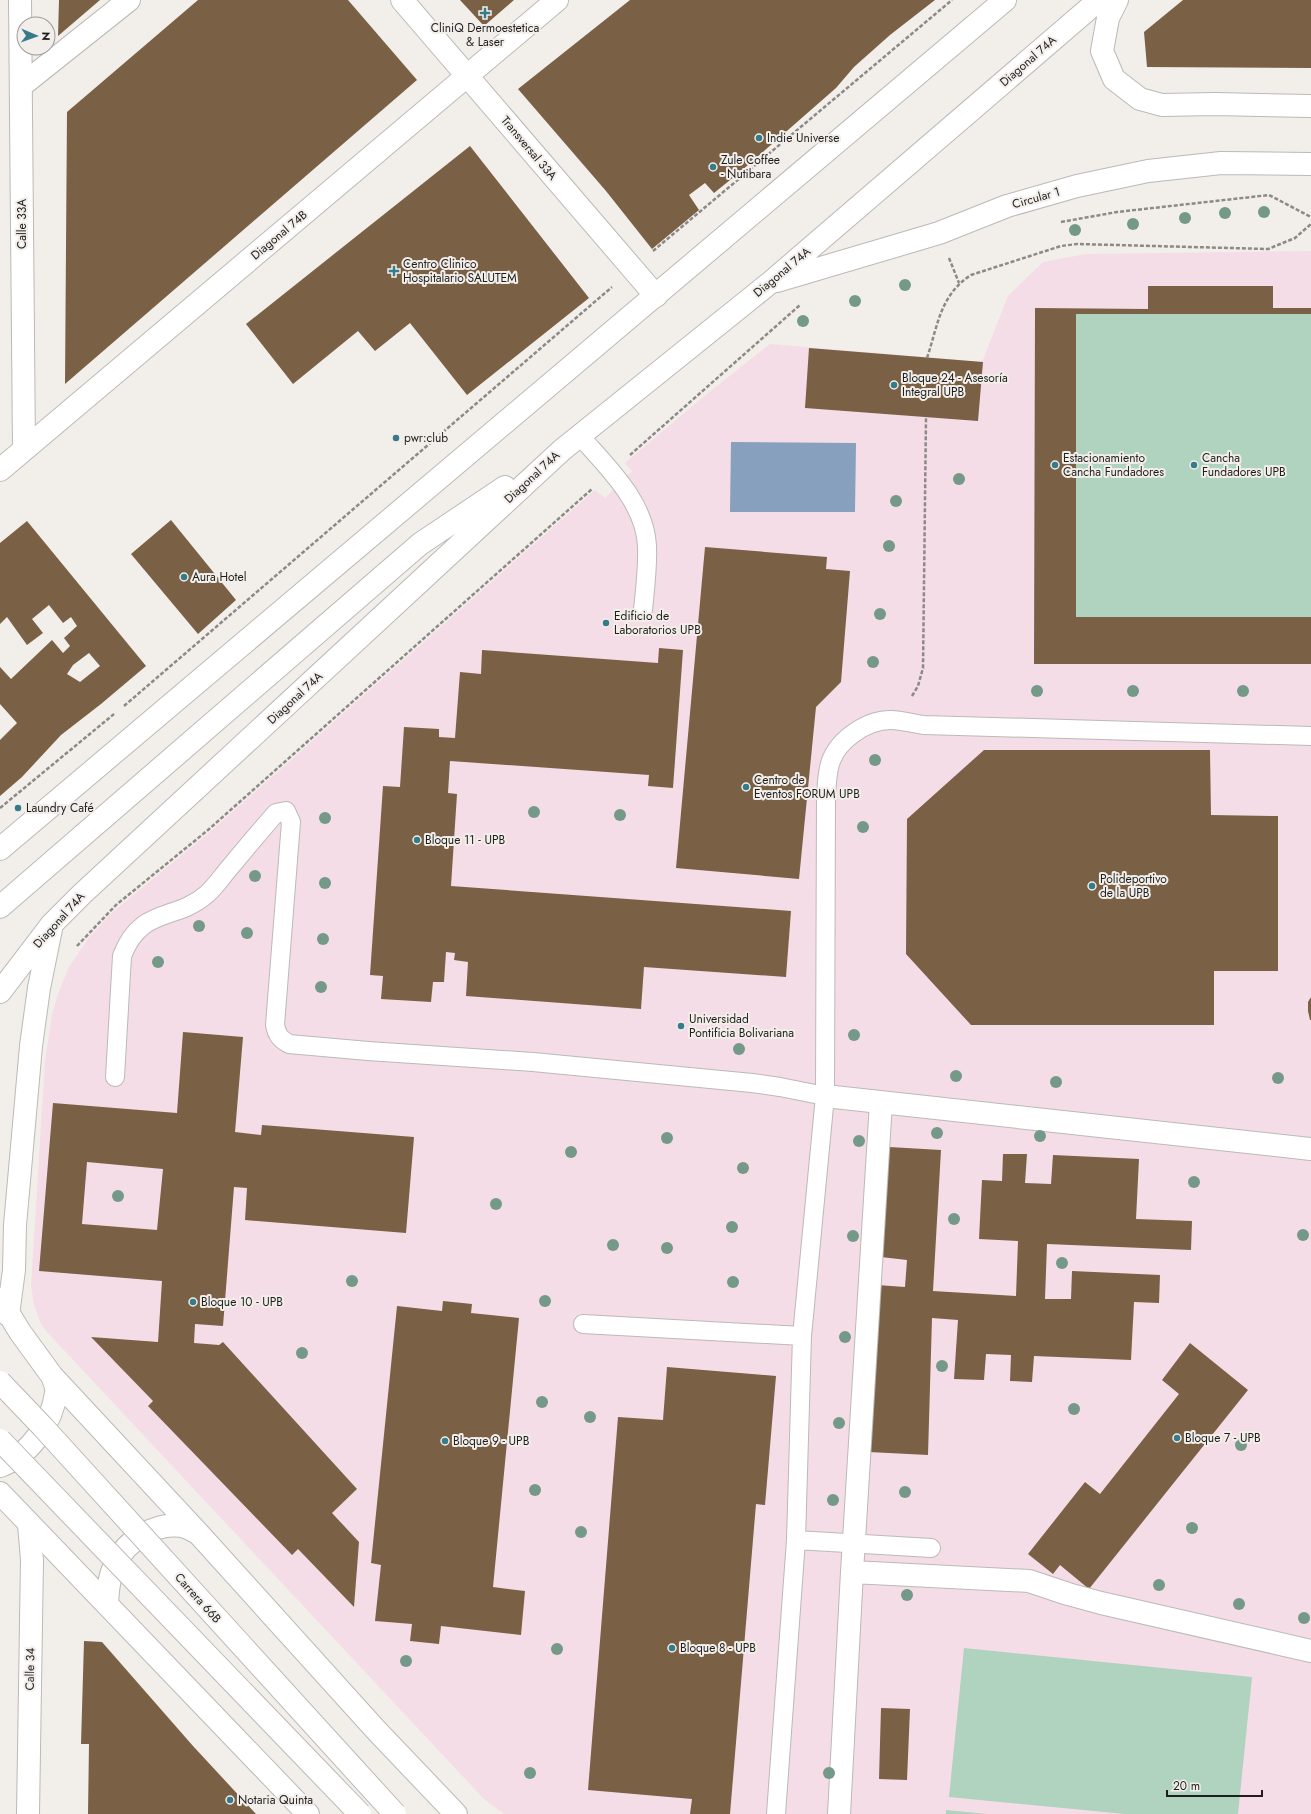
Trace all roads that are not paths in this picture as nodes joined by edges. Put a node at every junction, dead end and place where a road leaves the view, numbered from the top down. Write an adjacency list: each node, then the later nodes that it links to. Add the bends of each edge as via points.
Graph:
1 (20, 0): 9 (main road, Calle 33A)
2 (129, 0): 9 (main road)
3 (402, 0): 8 (main road, Transversal 33A)
4 (557, 0): 8 (main road, Diagonal 74B)
5 (1006, 0): 13 (main road)
6 (1099, 0): 12 (main road, Diagonal 74A)
7 (1117, 0): 10 (main road, via 1108,18 1102,51 1114,79 1140,99 1162,105)
8 (467, 75): 13 (main road, Transversal 33A); 15 (main road, Diagonal 74B)
9 (21, 86): 15 (main road, Calle 33A)
10 (1311, 106)
11 (1311, 164): 12 (main road, Circular 1, via 1221,163 1148,171 1077,186 1007,206 939,233)
12 (771, 282): 14 (main road, Diagonal 74A)
13 (656, 296): 20 (main road)
14 (580, 436): 16 (main road, Diagonal 74A); 18 (lane, via 637,508 643,525 647,552)
15 (24, 449): 17 (main road, Diagonal 74B)
16 (562, 450): 21 (main road, via 420,544); 22 (main road, Diagonal 74A)
17 (0, 470)
18 (643, 610)
19 (1311, 736): 25 (lane, via 924,725 890,720 865,726 850,735 837,750 829,767 826,801)
20 (0, 849)
21 (0, 907)
22 (52, 924): 23 (main road, Diagonal 74A); 28 (main road, via 31,1046 15,1225 14,1270)
23 (0, 992)
24 (115, 1077): 25 (lane, via 122,956 134,932 151,919 188,906 208,893 276,813 286,811 290,822 275,1025 276,1034 288,1044 541,1062 752,1083)
25 (825, 1096): 26 (main road); 30 (lane)
26 (881, 1102): 27 (main road); 39 (main road)
27 (1311, 1149)
28 (4, 1307): 31 (main road)
29 (584, 1324): 30 (lane)
30 (802, 1336): 38 (lane)
31 (52, 1376): 34 (main road, via 56,1392 50,1415 39,1435 22,1453); 37 (main road)
32 (0, 1382): 47 (main road, Carrera 66B, bridge)
33 (0, 1440): 46 (main road, bridge)
34 (0, 1466)
35 (0, 1493): 36 (main road)
36 (29, 1524): 42 (main road); 44 (main road, Calle 34, via 32,1560)
37 (198, 1533): 42 (main road, via 181,1526 164,1526 145,1533 129,1546 116,1563 108,1582); 48 (main road, via 376,1730)
38 (796, 1540): 39 (lane); 49 (lane)
39 (854, 1544): 40 (lane); 41 (main road)
40 (931, 1548)
41 (852, 1572): 43 (main road, via 1028,1581 1101,1603); 50 (main road)
42 (107, 1603): 45 (main road)
43 (1311, 1651)
44 (28, 1814)
45 (308, 1814)
46 (360, 1814)
47 (395, 1814)
48 (456, 1814)
49 (776, 1814)
50 (839, 1814)

